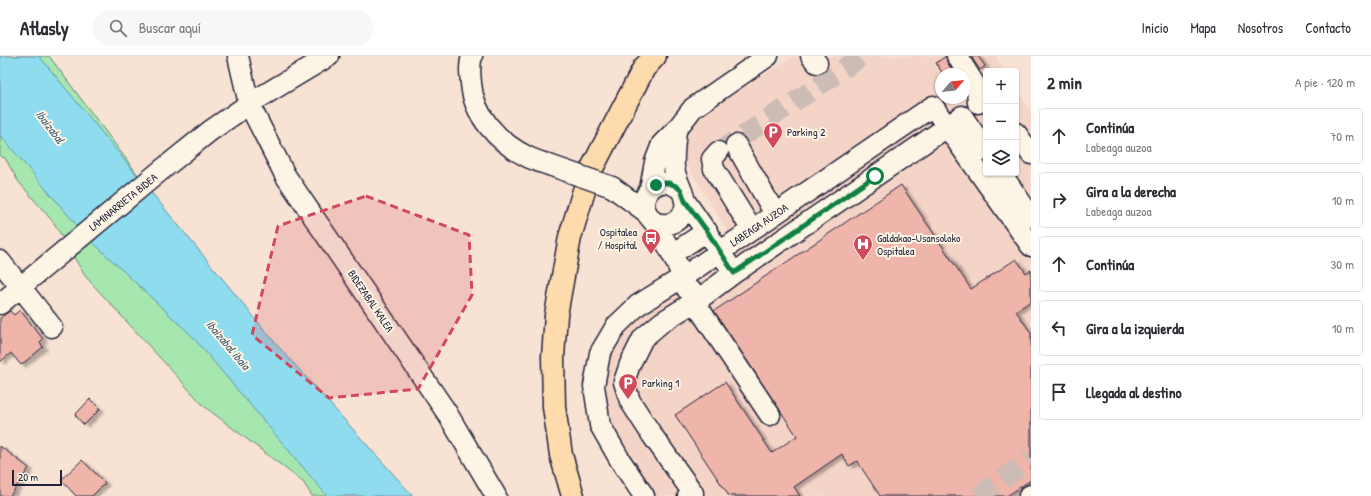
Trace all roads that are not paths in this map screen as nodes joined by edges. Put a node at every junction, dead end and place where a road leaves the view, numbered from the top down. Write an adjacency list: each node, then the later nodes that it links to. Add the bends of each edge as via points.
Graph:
1 (238, 56): 8 (street)
2 (329, 56): 8 (street)
3 (472, 56): 15 (street, bridge, via 469,64 471,90 478,111 493,132 525,156)
4 (768, 56): 10 (street, via 693,108)
5 (957, 56): 7 (street, via 977,88)
6 (648, 60): 35 (highway, via 589,174 570,237 556,315 552,357 554,407 561,455)
7 (982, 103): 9 (street)
8 (249, 104): 29 (street, LAMINARRIETA BIDEA, via 210,131); 34 (street, BIDEZABAL KALEA, via 285,175 447,413)
9 (955, 121): 12 (street, LABEAGA AUZOA); 18 (street, LABEAGA AUZOA, via 933,106); 23 (street, LABEAGA AUZOA); 27 (street)
10 (676, 130): 16 (street, via 662,144 655,162); 17 (street, via 674,167)
11 (1019, 137): 13 (street)
12 (983, 148)
13 (1031, 154)
14 (1003, 176): 20 (street)
15 (612, 188): 16 (street); 19 (street)
16 (650, 189): 17 (street, via 662,183 669,183 676,186); 19 (street, via 645,198 644,208)
17 (683, 196): 19 (street, via 683,214 673,223 667,224); 22 (street)
18 (775, 214): 21 (street, LABEAGA AUZOA); 21 (street, via 727,148 712,159 714,169)
19 (650, 217): 25 (street)
20 (1031, 217)
21 (752, 230): 24 (street, LABEAGA AUZOA)
22 (707, 231): 24 (street); 25 (street)
23 (1031, 246)
24 (720, 252): 27 (street, LABEAGA AUZOA); 28 (street)
25 (672, 254): 28 (street)
26 (0, 261): 29 (street)
27 (734, 273): 30 (street)
28 (683, 277): 30 (street, via 687,289); 36 (street, via 638,305 616,326 600,353 594,386 600,425)
29 (20, 286): 31 (street, LAMINARRIETA BIDEA); 32 (street)
30 (698, 299): 33 (street); 37 (street, via 662,322 643,338 624,382 630,401 693,493)
31 (0, 304)
32 (52, 327)
33 (770, 415)
34 (496, 496)
35 (573, 496)
36 (644, 496)
37 (688, 496)

